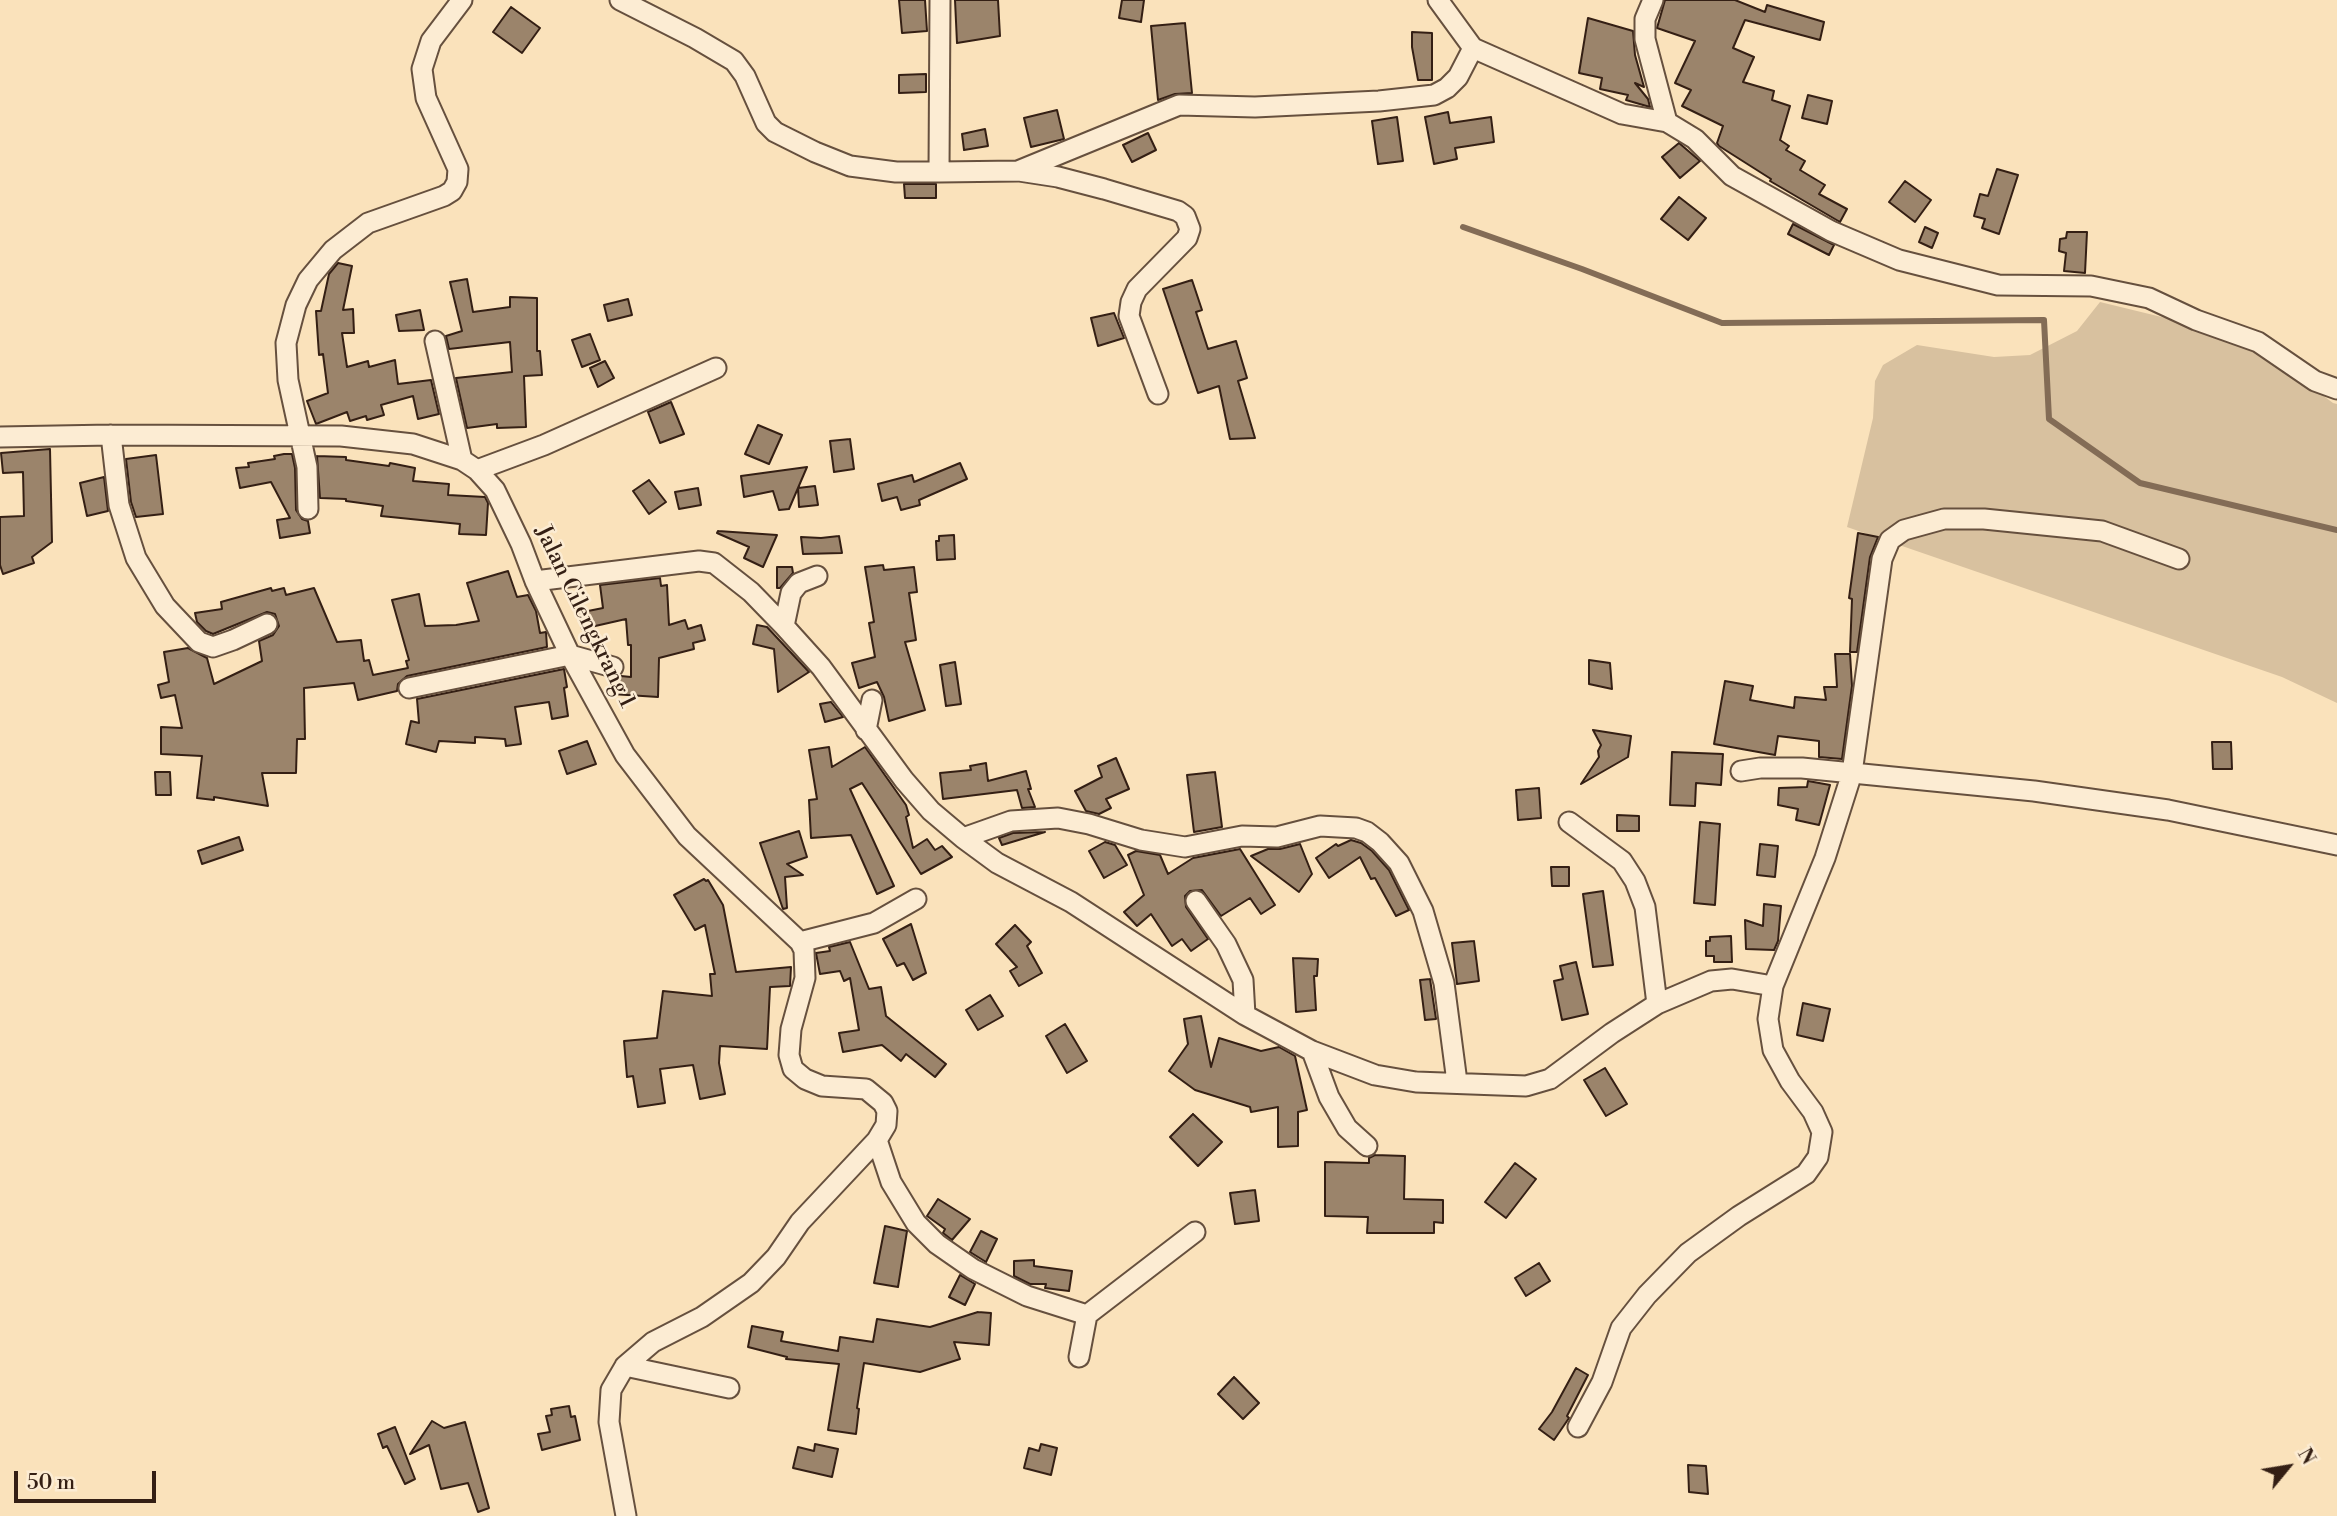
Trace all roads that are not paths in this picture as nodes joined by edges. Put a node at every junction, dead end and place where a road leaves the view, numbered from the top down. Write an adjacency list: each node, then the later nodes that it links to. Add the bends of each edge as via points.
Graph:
1 (462, 0): 18 (street, via 431,41 422,69 426,98 458,169 457,182 444,196 368,223 333,250 308,279 286,344)
2 (620, 0): 9 (street, via 734,61 775,132 850,166)
3 (940, 0): 9 (street)
4 (1438, 0): 6 (street)
5 (1653, 0): 7 (street, via 1645,19 1645,39)
6 (1473, 48): 7 (street, via 1622,114); 8 (street, via 1458,77 1434,95 1255,107 1179,105)
7 (1667, 122): 13 (street, via 1695,139 1732,176 1831,231 1899,260 1998,285 2091,286 2149,298 2258,342)
8 (1018, 171): 9 (street); 15 (street, via 1104,188 1185,216 1190,229 1187,238 1137,289 1131,302 1129,316)
9 (939, 172)
10 (435, 341): 19 (street)
11 (716, 368): 19 (street, via 544,445)
12 (2337, 377): 13 (street)
13 (2315, 381): 14 (street)
14 (2337, 390)
15 (1158, 394)
16 (111, 435): 17 (street); 18 (street); 24 (street, via 119,505 136,558 165,606 199,642 213,646)
17 (0, 437)
18 (299, 437): 19 (street, via 390,440 439,451); 20 (street)
19 (469, 465): 23 (street, Jalan Cilengkrang 1, via 495,490)
20 (309, 509)
21 (2179, 559): 32 (street, via 2102,531 1984,519 1944,519 1904,530 1891,540 1882,559)
22 (817, 576): 25 (street, via 791,593)
23 (535, 581): 25 (street, via 714,563); 26 (street, Jalan Cilengkrang 1)
24 (267, 624)
25 (784, 626): 30 (street, via 821,667)
26 (569, 655): 27 (street); 28 (street); 38 (street, Jalan Cilengkrang 1, via 625,755 687,836)
27 (613, 667)
28 (409, 688)
29 (872, 700): 30 (street)
30 (866, 730): 34 (street, via 931,811)
31 (1741, 771): 32 (street, via 1802,768)
32 (1852, 774): 35 (street, via 2034,791 2168,810); 39 (street, via 1825,858)
33 (1569, 821): 40 (street, via 1622,861 1635,881 1645,907)
34 (963, 838): 41 (street, via 998,863 1072,902); 43 (street, via 1011,821 1058,818 1185,847 1242,836 1277,837 1320,826 1367,832 1399,863 1423,911 1444,983)
35 (2337, 845)
36 (916, 899): 38 (street, via 874,923)
37 (1196, 901): 41 (street, via 1226,944 1243,980)
38 (800, 942): 44 (street, via 805,978 791,1029 793,1069 822,1086 866,1089 876,1095 887,1111 886,1125)
39 (1773, 986): 40 (street, via 1732,979 1711,981); 51 (street, via 1768,1019 1773,1050 1822,1132 1818,1157 1806,1174 1688,1253 1647,1294 1621,1328 1602,1382)
40 (1657, 1004): 43 (street, via 1550,1079 1526,1086)
41 (1245, 1015): 42 (street)
42 (1312, 1051): 43 (street, via 1375,1075); 45 (street, via 1329,1097 1348,1128)
43 (1457, 1082)
44 (877, 1140): 47 (street, via 891,1182 916,1223 937,1244 973,1269 1027,1296); 49 (street, via 800,1222 751,1283 702,1317 653,1342)
45 (1367, 1146)
46 (1195, 1232): 47 (street)
47 (1087, 1315): 48 (street)
48 (1079, 1357)
49 (625, 1366): 50 (street); 52 (street, via 611,1390 609,1422)
50 (729, 1388)
51 (1578, 1427)
52 (626, 1516)

